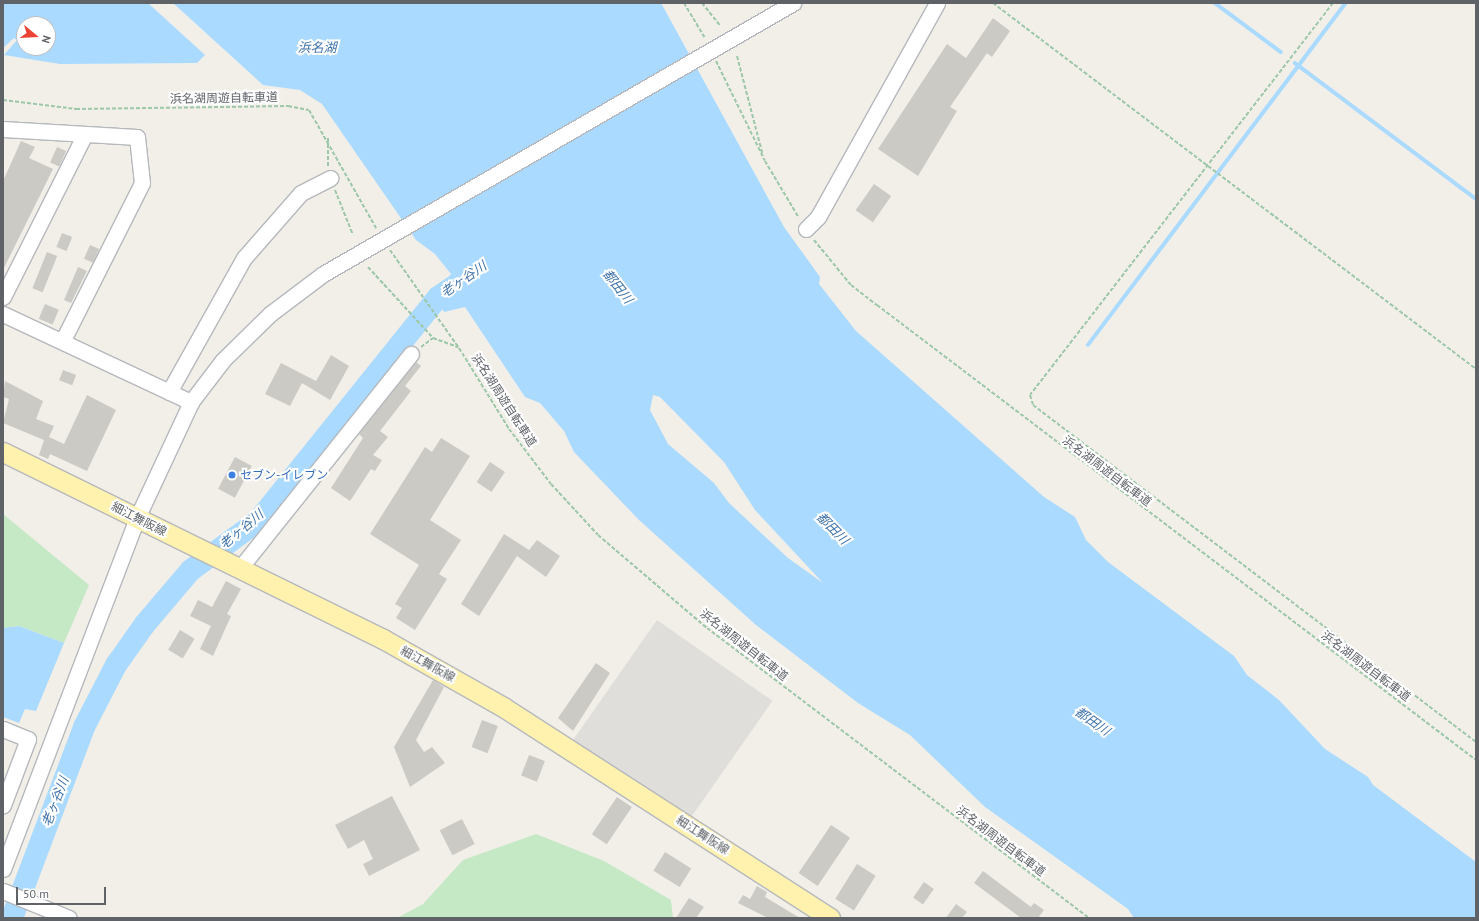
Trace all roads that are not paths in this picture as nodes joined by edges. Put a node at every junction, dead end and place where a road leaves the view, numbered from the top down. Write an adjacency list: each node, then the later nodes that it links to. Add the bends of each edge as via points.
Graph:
1 (793, 3): 12 (street, via 710,54 322,274 270,314 223,360)
2 (937, 3): 6 (street, via 818,217)
3 (3, 129): 4 (street)
4 (84, 136): 7 (street); 9 (street, via 137,137 142,183)
5 (330, 178): 11 (street, via 301,193 244,258)
6 (806, 229)
7 (3, 297)
8 (3, 314): 9 (street)
9 (63, 340): 11 (street)
10 (411, 354): 15 (street)
11 (169, 392): 12 (street)
12 (191, 402): 14 (street)
13 (3, 452): 14 (main road, 細江舞阪線)
14 (137, 518): 15 (main road, 細江舞阪線); 18 (street)
15 (233, 565): 21 (main road, 細江舞阪線, via 383,639 503,707)
16 (3, 729): 17 (street, via 28,739)
17 (3, 805)
18 (3, 869)
19 (5, 892): 20 (street)
20 (69, 918)
21 (830, 918)

